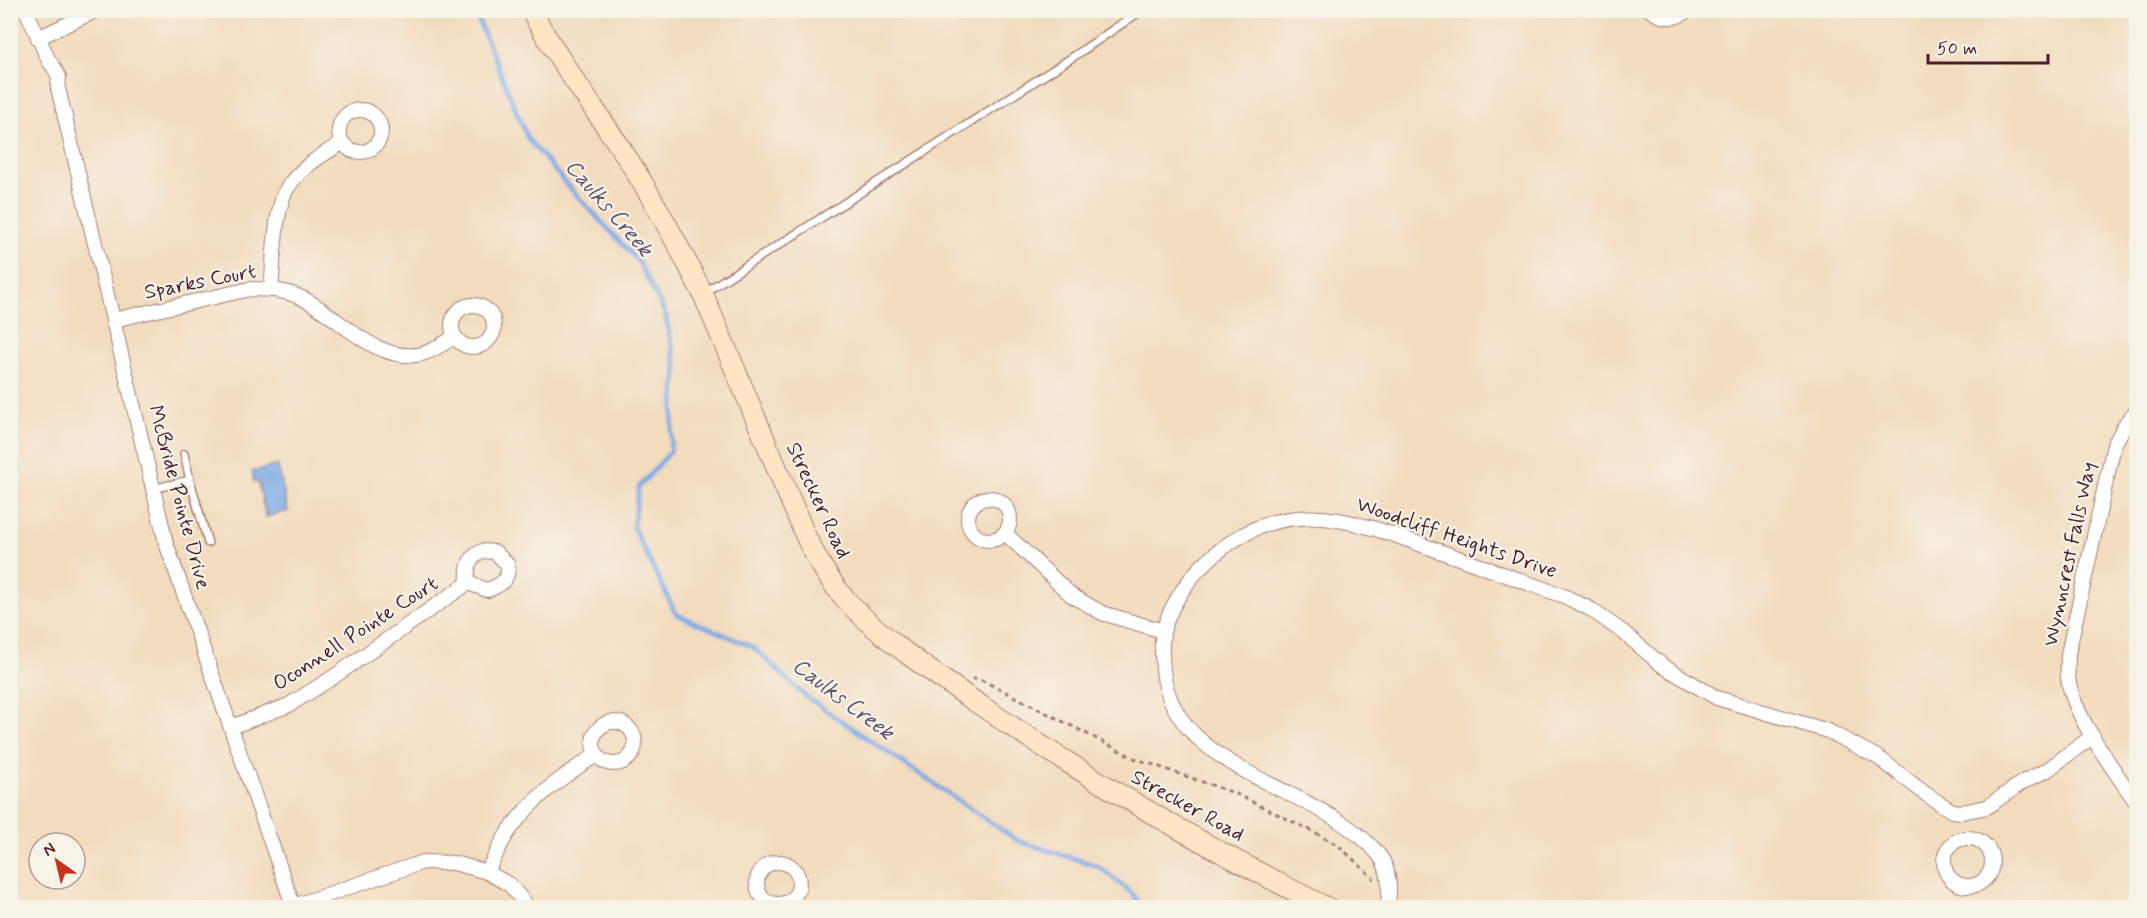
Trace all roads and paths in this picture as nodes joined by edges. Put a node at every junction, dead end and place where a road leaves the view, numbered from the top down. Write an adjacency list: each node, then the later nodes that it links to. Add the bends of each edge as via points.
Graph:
1 (26, 10): 7 (street, McBride Pointe Drive)
2 (97, 10): 7 (street)
3 (531, 10): 10 (street, Strecker Road, via 625,155)
4 (1142, 10): 10 (lane)
5 (1650, 10): 6 (street, via 1665,17 1677,17)
6 (1688, 10)
7 (38, 38): 11 (street, McBride Pointe Drive, via 59,77 58,88)
8 (342, 143): 9 (street, via 304,169 288,187 278,217)
9 (271, 289): 11 (street, Sparks Court, via 250,289); 12 (street, Sparks Court, via 304,298 386,351 422,354)
10 (703, 294): 21 (street, Strecker Road, via 821,567 868,622)
11 (113, 320): 16 (street, McBride Pointe Drive)
12 (454, 337)
13 (2136, 411): 23 (street, Wynncrest Falls Way, via 2114,445 2068,654 2073,699)
14 (184, 454): 15 (lane)
15 (190, 480): 16 (lane); 18 (lane)
16 (152, 489): 22 (street, McBride Pointe Drive, via 166,543)
17 (1005, 533): 20 (street, via 1071,595 1102,613)
18 (208, 543)
19 (468, 583): 22 (street, Oconnell Pointe Court, via 289,705)
20 (1163, 631): 23 (street, Woodcliff Heights Drive, via 1194,574 1219,549 1244,532 1299,517 1337,519 1375,528 1564,596 1590,609 1663,666 1717,698 1828,731 1879,759 1952,811 1962,812 1973,824 1986,807); 28 (street, Woodcliff Heights Drive, via 1163,671 1170,702 1192,733 1216,754 1360,837 1381,857 1389,879)
21 (949, 684): 28 (path, via 979,679 1134,758 1233,793 1310,830 1339,846); 32 (street, Strecker Road, via 1092,779)
22 (231, 727): 29 (street, McBride Pointe Drive)
23 (2093, 736): 25 (street, Wynncrest Falls Way)
24 (596, 755): 26 (street, via 546,790 524,812 508,832)
25 (2136, 802)
26 (487, 872): 29 (street, via 454,862 423,862); 30 (street, via 510,885)
27 (763, 898): 31 (street)
28 (1389, 901)
29 (294, 907)
30 (529, 908)
31 (752, 908)
32 (1328, 908)

